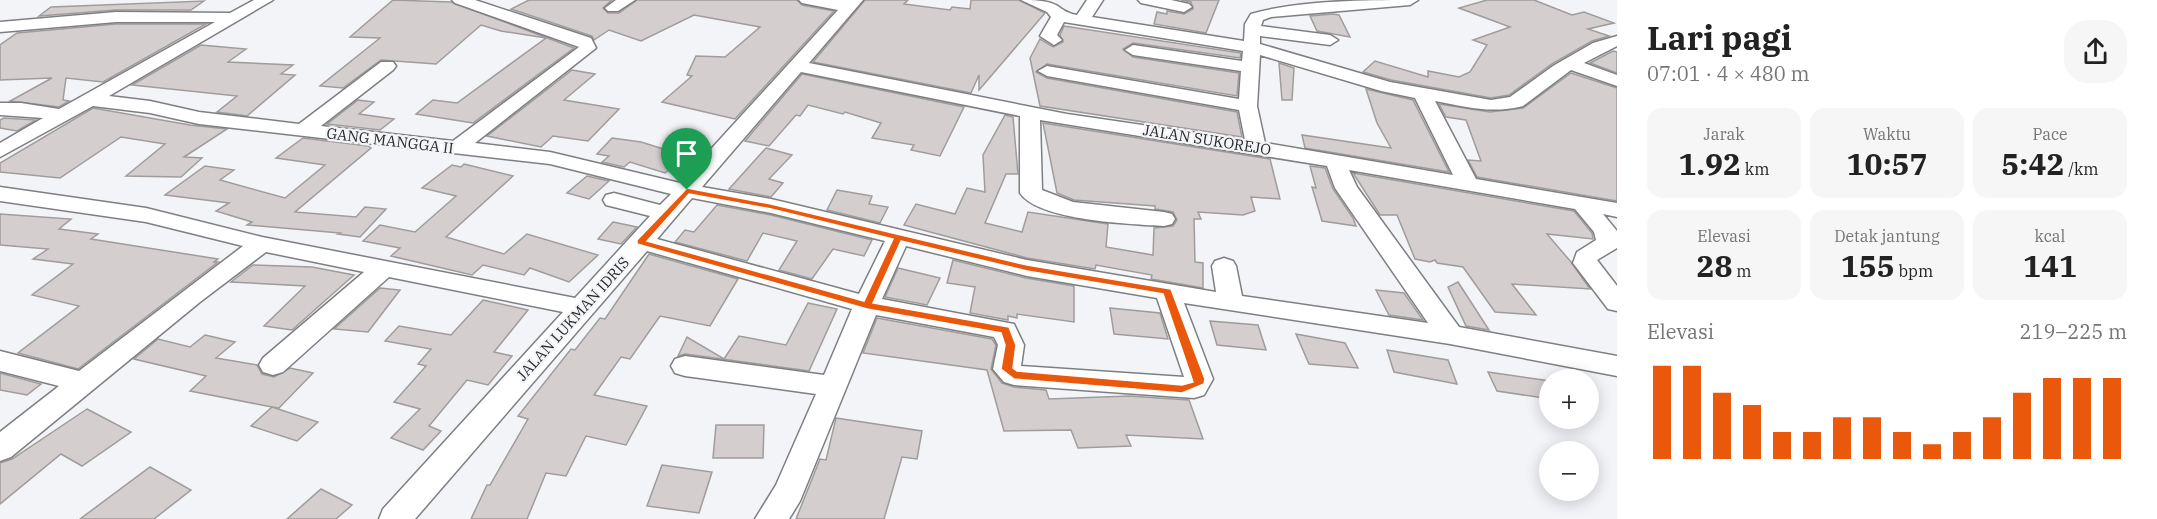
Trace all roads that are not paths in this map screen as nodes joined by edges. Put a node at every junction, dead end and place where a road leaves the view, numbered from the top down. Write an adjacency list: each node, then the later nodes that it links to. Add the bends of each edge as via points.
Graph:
1 (142, 0): 13 (street, via 130,8)
2 (265, 0): 15 (street)
3 (460, 0): 36 (street, via 513,20 556,30 585,42 588,48)
4 (627, 0): 12 (street)
5 (807, 0): 10 (street)
6 (1029, 0): 14 (street, via 1052,9)
7 (1095, 0): 16 (street)
8 (1146, 0): 11 (street)
9 (1410, 0): 18 (street, via 1269,13 1257,16)
10 (852, 3): 25 (street, JALAN LUKMAN IDRIS)
11 (1184, 7)
12 (613, 8)
13 (128, 17): 15 (street); 17 (street)
14 (1059, 17): 16 (street); 19 (street, via 1048,36)
15 (232, 18): 30 (street)
16 (1082, 20): 18 (street)
17 (0, 27)
18 (1252, 38): 20 (street); 26 (street); 29 (street)
19 (1054, 40)
20 (1330, 40)
21 (1617, 40): 23 (street)
22 (1133, 50): 26 (street)
23 (1570, 64): 28 (street); 29 (street, via 1516,102 1504,106)
24 (387, 66): 35 (street)
25 (798, 66): 33 (street, JALAN SUKOREJO); 41 (street, JALAN LUKMAN IDRIS)
26 (1251, 67): 31 (street)
27 (1047, 71): 31 (street)
28 (1617, 81)
29 (1423, 96): 40 (street)
30 (92, 100): 34 (street); 35 (street, GANG MANGGA II)
31 (1248, 106): 37 (street)
32 (0, 110): 34 (street)
33 (1030, 113): 37 (street, JALAN SUKOREJO); 47 (street, via 1031,193 1039,201)
34 (64, 116): 38 (street)
35 (302, 131): 36 (street, GANG MANGGA II)
36 (456, 148): 41 (street, GANG MANGGA II, via 550,158)
37 (1256, 148): 39 (street, JALAN SUKOREJO)
38 (0, 151)
39 (1336, 163): 40 (street, JALAN SUKOREJO); 58 (street, via 1346,188)
40 (1469, 186): 44 (street, JALAN SUKOREJO)
41 (687, 190): 46 (street, JALAN LUKMAN IDRIS); 48 (street, GANG MANGGA II)
42 (0, 194): 50 (street, via 146,215)
43 (614, 200): 46 (street)
44 (1582, 204): 45 (street, JALAN SUKOREJO); 55 (street, via 1605,231 1609,243 1585,257 1585,263)
45 (1617, 210)
46 (666, 214): 49 (street, JALAN LUKMAN IDRIS)
47 (1164, 219)
48 (898, 237): 53 (street, GANG MANGGA II, via 1027,268); 56 (street)
49 (641, 242): 56 (street); 57 (street, JALAN LUKMAN IDRIS)
50 (262, 244): 52 (street); 63 (street)
51 (1224, 266): 54 (street)
52 (385, 267): 57 (street); 60 (street)
53 (1167, 291): 54 (street, GANG MANGGA II); 56 (street, via 1199,379 1194,388 1014,375 1007,369 1011,345 1005,330)
54 (1230, 302): 58 (street, GANG MANGGA II)
55 (1617, 303)
56 (867, 305): 64 (street)
57 (583, 308): 66 (street, JALAN LUKMAN IDRIS)
58 (1450, 335): 62 (street, GANG MANGGA II)
59 (0, 361): 63 (street)
60 (273, 365)
61 (686, 366): 64 (street)
62 (1617, 366)
63 (83, 382): 65 (street)
64 (834, 386): 67 (street, via 789,492)
65 (0, 449)
66 (395, 519)
67 (771, 519)

